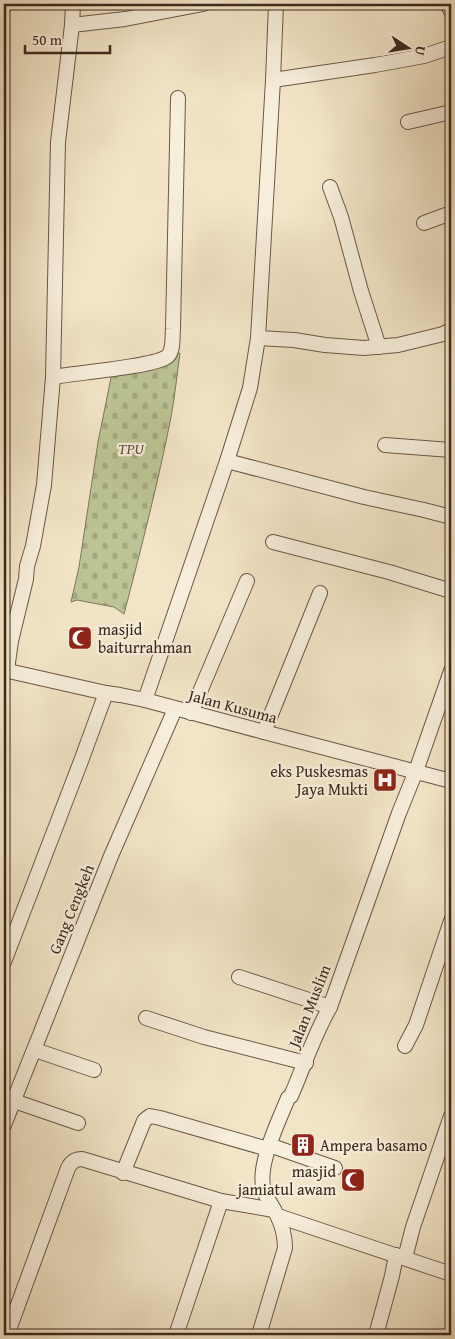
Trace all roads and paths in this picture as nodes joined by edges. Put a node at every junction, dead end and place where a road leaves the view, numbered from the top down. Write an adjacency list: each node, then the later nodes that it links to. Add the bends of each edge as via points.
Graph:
1 (73, 4): 6 (street)
2 (203, 4): 6 (street, via 133,18)
3 (276, 4): 8 (street)
4 (446, 4): 5 (street)
5 (451, 11)
6 (72, 25): 18 (street, via 57,162)
7 (451, 47): 8 (street, via 424,56)
8 (274, 80): 16 (street)
9 (178, 98): 18 (street, via 171,349 166,357 154,362)
10 (451, 112): 11 (street)
11 (408, 122)
12 (330, 187): 17 (street)
13 (451, 213): 14 (street)
14 (424, 224)
15 (451, 330): 17 (street, via 398,345)
16 (258, 338): 17 (street); 21 (street, via 250,388)
17 (378, 347)
18 (52, 377): 27 (street, via 44,485)
19 (385, 445): 20 (street)
20 (451, 450)
21 (227, 461): 22 (street); 30 (street)
22 (451, 517)
23 (273, 542): 25 (street)
24 (247, 581): 32 (street)
25 (451, 591)
26 (320, 593): 33 (street)
27 (5, 670): 29 (street, Jalan Kusuma)
28 (451, 671): 34 (street, Jalan Muslim)
29 (106, 693): 30 (street, Jalan Kusuma); 37 (street)
30 (146, 700): 31 (street, Jalan Kusuma)
31 (175, 708): 32 (street, Jalan Kusuma); 42 (street, Gang Cengkeh, via 111,856)
32 (191, 713): 33 (street, Jalan Kusuma)
33 (264, 732): 34 (street, Jalan Kusuma)
34 (416, 771): 35 (street, Jalan Kusuma); 39 (street, Jalan Muslim)
35 (451, 780)
36 (451, 921): 41 (street, via 416,1025)
37 (4, 962)
38 (239, 977): 39 (street)
39 (330, 1006): 43 (street, Jalan Muslim, via 318,1028)
40 (146, 1018): 43 (street, via 204,1037)
41 (405, 1046)
42 (34, 1050): 44 (street); 45 (street, Gang Cengkeh)
43 (306, 1063): 49 (street, Jalan Muslim)
44 (94, 1070)
45 (14, 1101): 47 (street); 48 (street, Gang Cengkeh)
46 (451, 1116): 54 (street)
47 (78, 1123)
48 (4, 1125)
49 (269, 1147): 50 (street); 51 (street, via 150,1116 144,1121); 53 (street, Jalan Muslim, via 263,1186)
50 (335, 1168)
51 (123, 1172): 52 (street); 56 (street, via 82,1159 70,1165)
52 (221, 1201): 53 (street); 57 (street)
53 (276, 1213): 54 (street); 58 (street, Jalan Muslim, via 284,1235 284,1253)
54 (400, 1257): 55 (street); 59 (street)
55 (451, 1274)
56 (7, 1335)
57 (176, 1335)
58 (259, 1335)
59 (376, 1335)

